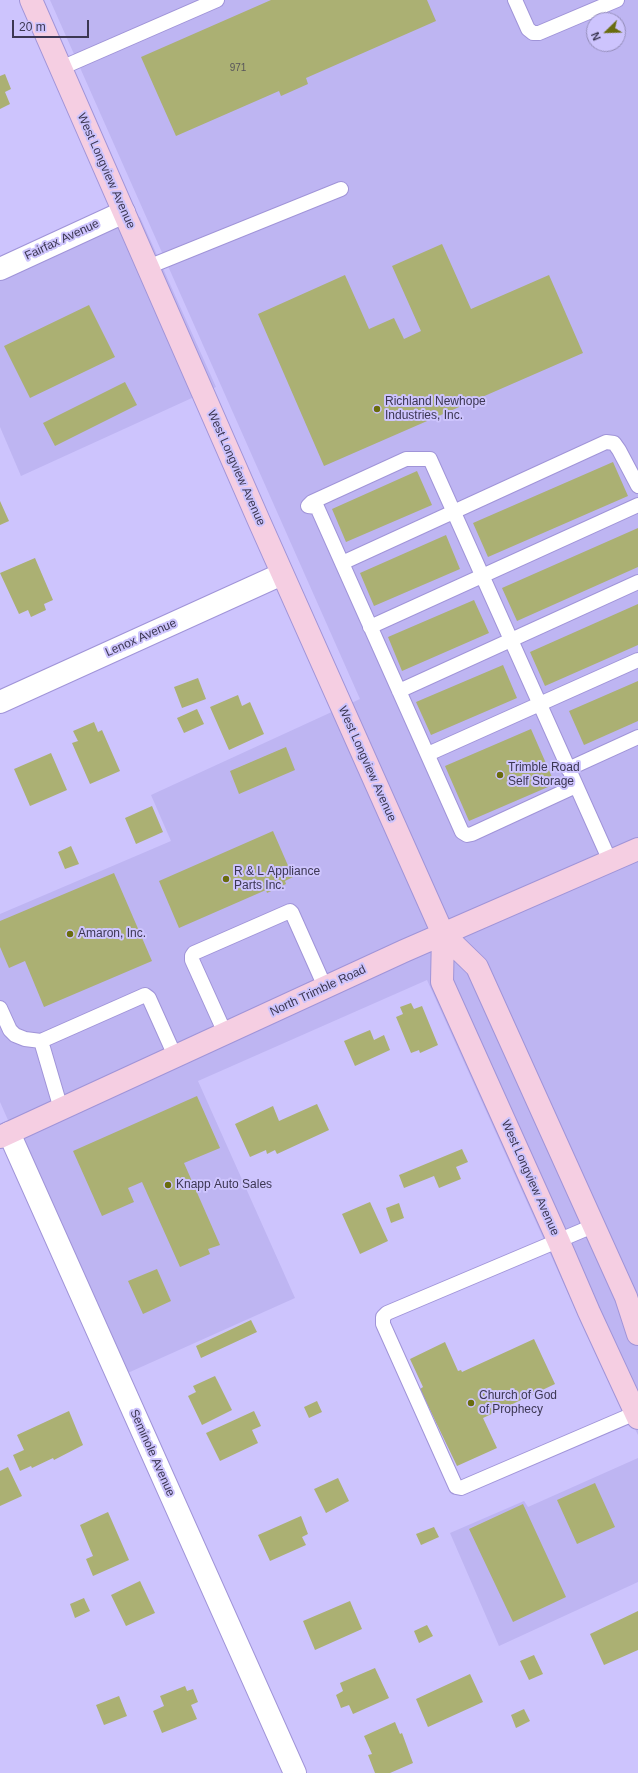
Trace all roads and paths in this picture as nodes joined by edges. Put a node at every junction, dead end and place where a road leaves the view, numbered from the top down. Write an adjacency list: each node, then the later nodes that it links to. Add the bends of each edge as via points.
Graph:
1 (31, 0): 5 (street, West Longview Avenue)
2 (217, 0): 5 (lane)
3 (516, 0): 4 (lane, via 528,29 539,34)
4 (617, 0)
5 (61, 68): 7 (street, West Longview Avenue)
6 (341, 190): 8 (lane)
7 (124, 212): 8 (street, West Longview Avenue); 9 (street, Fairfax Avenue)
8 (148, 267): 14 (street, West Longview Avenue)
9 (0, 269)
10 (638, 486): 12 (lane, via 614,443 606,442)
11 (638, 505): 15 (lane)
12 (454, 512): 13 (lane); 13 (lane, via 430,458 406,459 308,506 317,507); 15 (lane)
13 (342, 563): 17 (lane)
14 (282, 574): 21 (street, Lenox Avenue); 29 (street, West Longview Avenue)
15 (482, 576): 17 (lane); 18 (lane)
16 (638, 582): 18 (lane)
17 (370, 627): 20 (lane)
18 (511, 640): 20 (lane); 22 (lane)
19 (638, 660): 22 (lane)
20 (400, 691): 24 (lane)
21 (0, 702)
22 (539, 704): 24 (lane); 25 (lane)
23 (638, 737): 25 (lane)
24 (428, 754): 26 (lane, via 462,832 467,835)
25 (568, 769): 26 (lane)
26 (576, 786): 28 (lane)
27 (638, 849): 28 (street, North Trimble Road)
28 (610, 861): 29 (street, North Trimble Road)
29 (443, 934): 30 (street, North Trimble Road); 37 (street, West Longview Avenue, via 477,967); 38 (street, West Longview Avenue, via 442,982)
30 (325, 987): 32 (street, North Trimble Road); 32 (lane, via 290,912 194,953 192,960)
31 (0, 1008): 33 (lane, via 15,1035)
32 (225, 1033): 34 (street, North Trimble Road)
33 (41, 1041): 34 (lane, via 145,995 149,998); 35 (lane)
34 (175, 1056): 35 (street, North Trimble Road)
35 (61, 1108): 36 (street, North Trimble Road)
36 (4, 1135): 41 (street, Seminole Avenue)
37 (593, 1226): 38 (lane); 39 (street, West Longview Avenue, via 626,1297)
38 (558, 1240): 40 (street, West Longview Avenue); 40 (lane, via 387,1313 383,1317 383,1324 454,1483 456,1487 461,1488)
39 (638, 1334)
40 (637, 1414)
41 (295, 1773)

